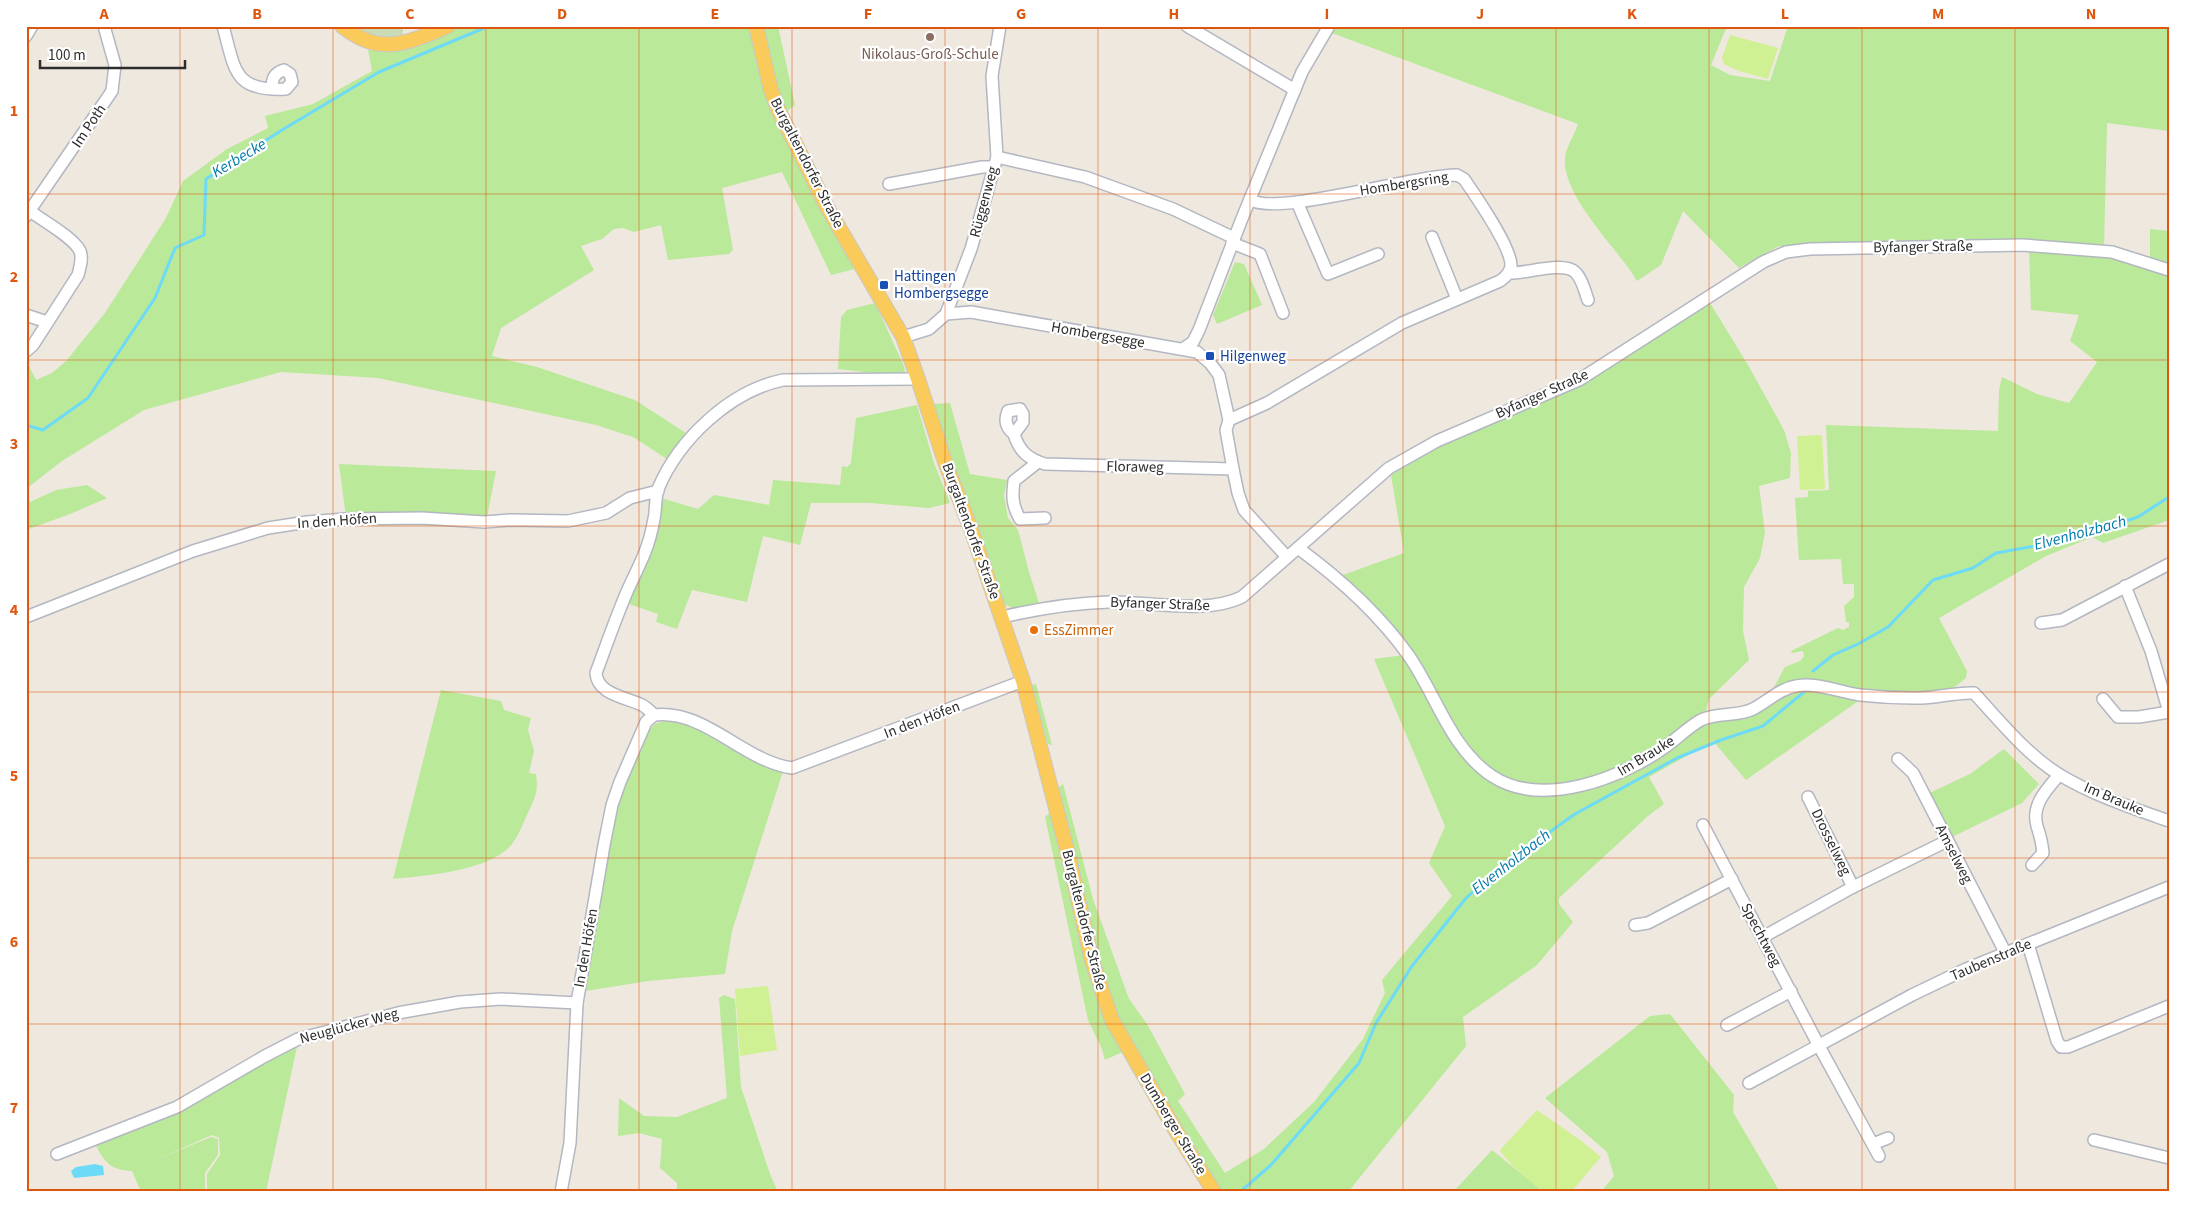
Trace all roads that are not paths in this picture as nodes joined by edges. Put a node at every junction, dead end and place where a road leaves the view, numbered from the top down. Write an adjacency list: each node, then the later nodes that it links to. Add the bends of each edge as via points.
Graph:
1 (32, 26): 10 (street)
2 (104, 26): 17 (street, Im Poth, via 115,65 112,91)
3 (223, 26): 11 (street, via 240,78 249,85)
4 (342, 26): 5 (main road, via 366,41 387,45 400,44)
5 (448, 26)
6 (756, 26): 29 (main road, Burgaltendorfer Straße, via 771,90 788,132 827,207)
7 (1000, 26): 13 (street, Rüggenweg, via 992,76)
8 (1187, 26): 12 (street)
9 (1329, 26): 12 (street, via 1310,55)
10 (26, 36)
11 (272, 88)
12 (1295, 90): 15 (street)
13 (995, 162): 14 (street); 19 (street, via 1085,177 1173,209); 26 (street, Rüggenweg, via 977,230)
14 (890, 184)
15 (1250, 199): 16 (street, Hombergsring, via 1261,205); 19 (street)
16 (1297, 202): 20 (street, via 1328,274); 22 (street, Hombergsring, via 1453,175 1461,177 1506,248 1511,263)
17 (28, 214): 28 (street, via 72,241 80,251 82,262 78,274)
18 (1432, 236): 23 (street)
19 (1233, 241): 25 (street, via 1260,254); 30 (street, via 1199,330 1193,342)
20 (1378, 254)
21 (2169, 270): 39 (street, Byfanger Straße, via 2112,252 2023,245 1810,248 1786,252 1763,262 1579,380 1436,441 1389,468)
22 (1509, 273): 23 (street, via 1500,281); 24 (street, via 1571,269 1577,274)
23 (1457, 298): 33 (street, via 1402,323 1267,403)
24 (1588, 300)
25 (1283, 313)
26 (946, 314): 29 (street, via 929,329); 30 (street, Hombergsegge, via 971,312)
27 (26, 315): 28 (street)
28 (47, 322): 31 (street)
29 (903, 337): 32 (main road, Burgaltendorfer Straße)
30 (1184, 348): 33 (street, via 1197,352 1215,368)
31 (26, 351)
32 (918, 379): 37 (street, In den Höfen, via 783,380 760,386 739,396 696,434 671,465); 44 (main road, Burgaltendorfer Straße)
33 (1229, 420): 36 (street, via 1226,430)
34 (1014, 434): 35 (street, via 1018,446 1031,460)
35 (1038, 462): 36 (street, Floraweg); 38 (street, via 1014,481 1012,496 1020,519)
36 (1233, 469): 40 (street, via 1244,510)
37 (658, 491): 43 (street, In den Höfen, via 630,498 606,513 568,521 345,519 268,528 194,551); 49 (street, In den Höfen, via 645,551 596,673 601,687 643,706)
38 (1045, 518)
39 (1298, 548): 40 (street, Byfanger Straße); 51 (street, Im Brauke, via 1339,580 1395,638 1468,753 1479,766 1506,784 1538,789 1581,786 1619,774 1664,748 1702,720 1745,712 1785,689 1808,685 1862,695 1914,698 1974,693 2030,751)
40 (1287, 557): 44 (street, Byfanger Straße, via 1242,597 1230,603 1212,606 1099,602 1043,608)
41 (2169, 564): 42 (street)
42 (2126, 586): 45 (street, via 2062,620); 48 (street, via 2151,651)
43 (26, 616)
44 (1002, 617): 46 (main road, Burgaltendorfer Straße)
45 (2041, 623)
46 (1023, 681): 49 (street, In den Höfen, via 792,768 770,762 698,724 674,715); 69 (main road, Burgaltendorfer Straße, via 1094,970 1112,1020)
47 (2103, 699): 48 (street, via 2118,717)
48 (2169, 712)
49 (654, 715): 65 (street, In den Höfen, via 642,730 612,805)
50 (1898, 759): 55 (street, Amselweg, via 1913,773)
51 (2059, 775): 53 (street, Im Brauke); 56 (street, via 2038,800 2036,824 2043,852)
52 (1808, 797): 58 (street, Drosselweg)
53 (2169, 821)
54 (1703, 824): 57 (street, Spechtweg)
55 (1947, 841): 58 (street, Drosselweg); 63 (street, Amselweg)
56 (2032, 865)
57 (1732, 879): 60 (street, via 1648,923); 61 (street, Spechtweg)
58 (1853, 887): 61 (street, Drosselweg)
59 (2169, 887): 62 (street, Taubenstraße)
60 (1635, 925)
61 (1763, 937): 64 (street, Spechtweg)
62 (2028, 944): 63 (street, Taubenstraße); 66 (street, via 2061,1047)
63 (2006, 952): 68 (street, Taubenstraße, via 1912,995)
64 (1791, 991): 67 (street); 68 (street, Spechtweg)
65 (577, 1003): 74 (street, Neuglücker Weg, via 501,998 460,1002 398,1013 298,1039 178,1107); 77 (street, In den Höfen, via 570,1143)
66 (2169, 1006)
67 (1727, 1024)
68 (1819, 1046): 70 (street, Taubenstraße); 73 (street)
69 (1134, 1056): 78 (main road, Dumberger Straße)
70 (1749, 1083)
71 (1888, 1138): 73 (street)
72 (2094, 1140): 76 (street)
73 (1873, 1144): 75 (street)
74 (57, 1154)
75 (1879, 1156)
76 (2169, 1158)
77 (561, 1192)
78 (1214, 1192)

